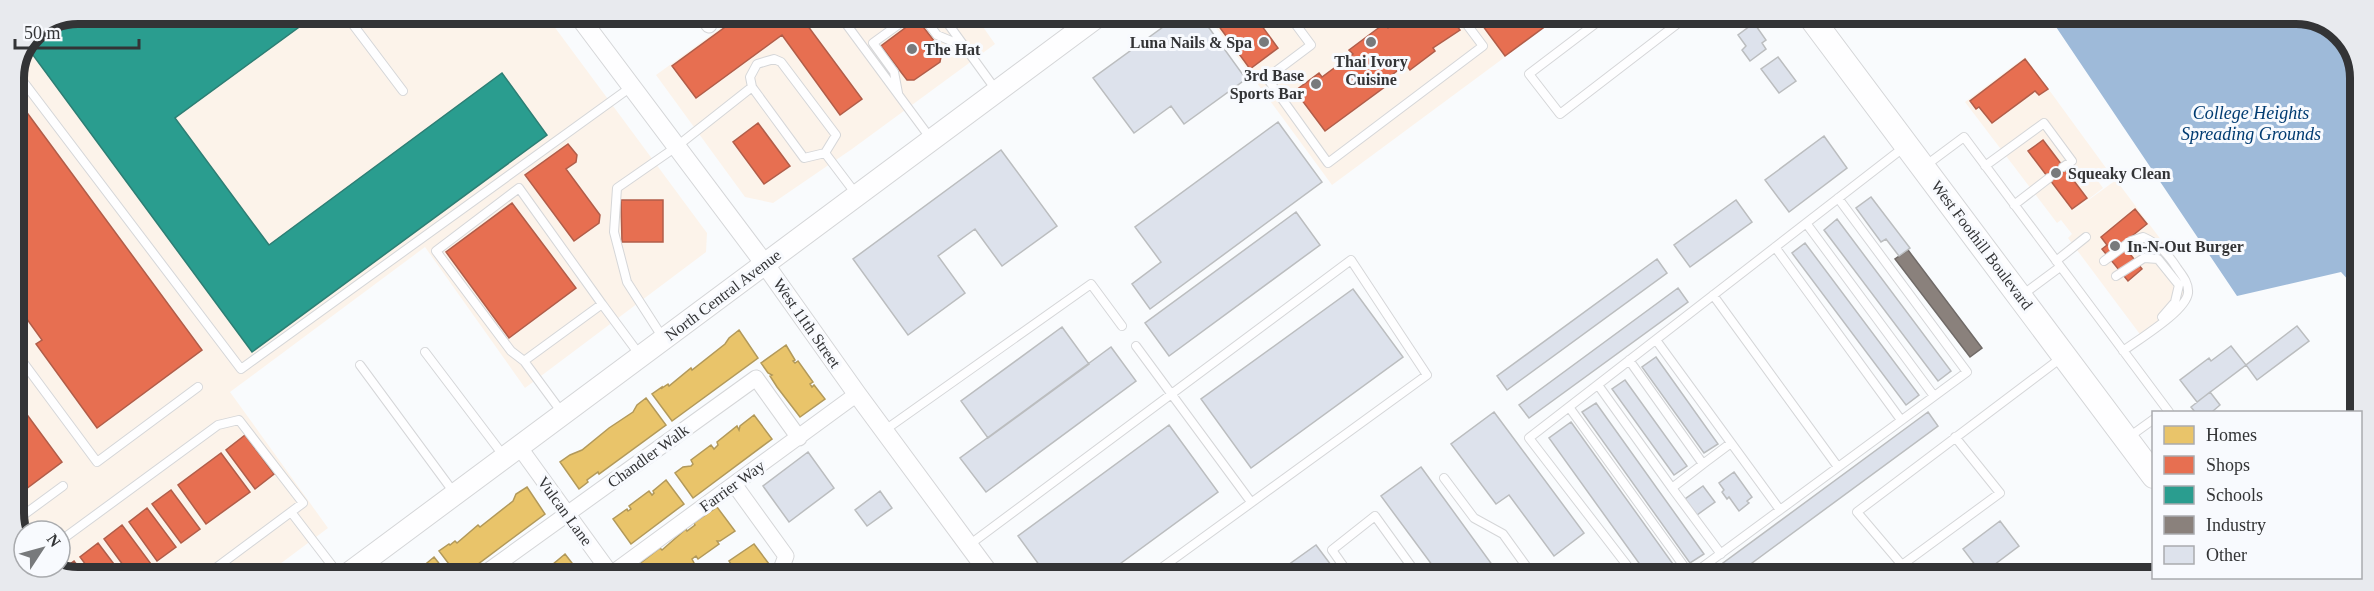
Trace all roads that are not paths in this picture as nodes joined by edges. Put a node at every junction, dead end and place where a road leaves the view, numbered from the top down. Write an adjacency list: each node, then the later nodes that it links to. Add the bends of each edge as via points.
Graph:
1 (353, 24): 17 (lane)
2 (584, 24): 15 (street, West 11th Street)
3 (846, 24): 19 (lane)
4 (899, 24): 19 (lane, via 873,43 894,72)
5 (929, 24): 13 (lane, via 937,35)
6 (948, 24): 13 (lane)
7 (1087, 24): 18 (main road, North Central Avenue)
8 (1295, 24): 9 (lane, via 1311,45 1267,78 1328,163 1483,46)
9 (1466, 24)
10 (1596, 24): 11 (lane, via 1529,74 1560,114)
11 (1677, 24)
12 (1820, 24): 21 (main road, West Foothill Boulevard)
13 (964, 46): 18 (lane)
14 (24, 83): 15 (lane, via 241,369)
15 (631, 87): 22 (street, West 11th Street)
16 (752, 87): 22 (lane); 23 (lane, via 804,158); 23 (lane, via 750,77 757,64 774,58 781,62 836,135)
17 (403, 91)
18 (997, 91): 20 (main road, North Central Avenue)
19 (898, 95): 20 (lane)
20 (931, 140): 28 (main road, North Central Avenue)
21 (1907, 145): 26 (main road, West Foothill Boulevard); 29 (lane)
22 (676, 147): 35 (street, West 11th Street); 43 (lane, via 617,188 614,232 627,282)
23 (825, 153): 28 (lane)
24 (1985, 166): 25 (lane, via 2044,123 2072,161); 26 (lane, via 1964,137); 30 (lane)
25 (2063, 167)
26 (1923, 168): 39 (main road, West Foothill Boulevard)
27 (2049, 178): 30 (lane)
28 (856, 196): 35 (main road, North Central Avenue)
29 (1838, 198): 31 (lane); 58 (lane, via 1967,372)
30 (2014, 205): 36 (lane)
31 (1806, 223): 33 (lane); 58 (lane)
32 (2086, 237): 36 (lane)
33 (1775, 247): 38 (lane); 62 (lane)
34 (2104, 261): 42 (lane, via 2143,237 2156,243 2173,262 2186,281 2186,301)
35 (764, 263): 43 (main road, North Central Avenue); 56 (street, West 11th Street)
36 (2058, 264): 39 (lane); 46 (lane)
37 (2116, 276): 42 (lane, via 2151,257 2170,272 2179,285 2178,295)
38 (1713, 295): 44 (lane); 71 (lane)
39 (2020, 297): 48 (main road, West Foothill Boulevard)
40 (602, 304): 49 (lane); 51 (lane); 51 (lane, via 519,188 436,251 511,351)
41 (1122, 326): 64 (lane, via 1091,284)
42 (2153, 327): 46 (lane)
43 (664, 339): 49 (main road, North Central Avenue)
44 (1656, 340): 50 (lane); 68 (lane)
45 (1136, 346): 57 (lane)
46 (2123, 351): 60 (lane)
47 (425, 352): 69 (lane)
48 (2064, 355): 65 (lane); 67 (main road, West Foothill Boulevard)
49 (641, 356): 61 (main road, North Central Avenue)
50 (1629, 360): 54 (lane); 70 (lane)
51 (524, 361): 61 (lane)
52 (24, 363): 55 (lane, via 97,462)
53 (360, 365): 77 (lane)
54 (1598, 385): 59 (lane); 76 (lane)
55 (198, 387)
56 (857, 394): 64 (street, West 11th Street); 66 (street, Farrier Way)
57 (1170, 395): 78 (lane); 78 (lane, via 1351,260 1427,375); 84 (lane)
58 (1935, 396): 62 (lane)
59 (1569, 407): 98 (lane, via 1529,438); 99 (lane)
60 (2166, 411)
61 (564, 415): 69 (main road, North Central Avenue)
62 (1901, 420): 71 (lane)
63 (2152, 420): 67 (lane)
64 (884, 430): 84 (street, West 11th Street)
65 (1955, 437): 65 (lane, via 1857,512 1902,565 2000,493)
66 (799, 438): 74 (street, Farrier Way); 81 (street, Chandler Walk, via 756,378)
67 (2126, 440): 72 (main road, West Foothill Boulevard)
68 (1731, 444): 70 (lane); 79 (lane)
69 (513, 453): 77 (main road, North Central Avenue); 81 (street, Vulcan Lane)
70 (1703, 464): 76 (lane)
71 (1838, 467): 79 (lane)
72 (2152, 473)
73 (1444, 478): 97 (lane, via 1474,518 1503,534)
74 (734, 484): 91 (street, Farrier Way); 92 (street, via 786,556)
75 (63, 486): 82 (lane)
76 (1672, 488): 85 (lane)
77 (456, 495): 88 (main road, North Central Avenue)
78 (1251, 502): 94 (lane)
79 (1780, 510): 85 (lane)
80 (291, 512): 83 (lane, via 303,502 239,420 218,425); 86 (lane); 87 (lane)
81 (567, 514): 89 (street, Chandler Walk); 90 (street, Vulcan Lane)
82 (24, 515)
83 (72, 532)
84 (969, 545): 93 (street, West 11th Street)
85 (1721, 554): 100 (lane)
86 (217, 567)
87 (335, 567)
88 (355, 567)
89 (493, 567)
90 (603, 567)
91 (620, 567)
92 (782, 567)
93 (985, 567)
94 (1163, 567)
95 (1344, 567): 96 (lane, via 1332,550 1375,516)
96 (1412, 567)
97 (1527, 567)
98 (1628, 567)
99 (1683, 567)
100 (1703, 567)

